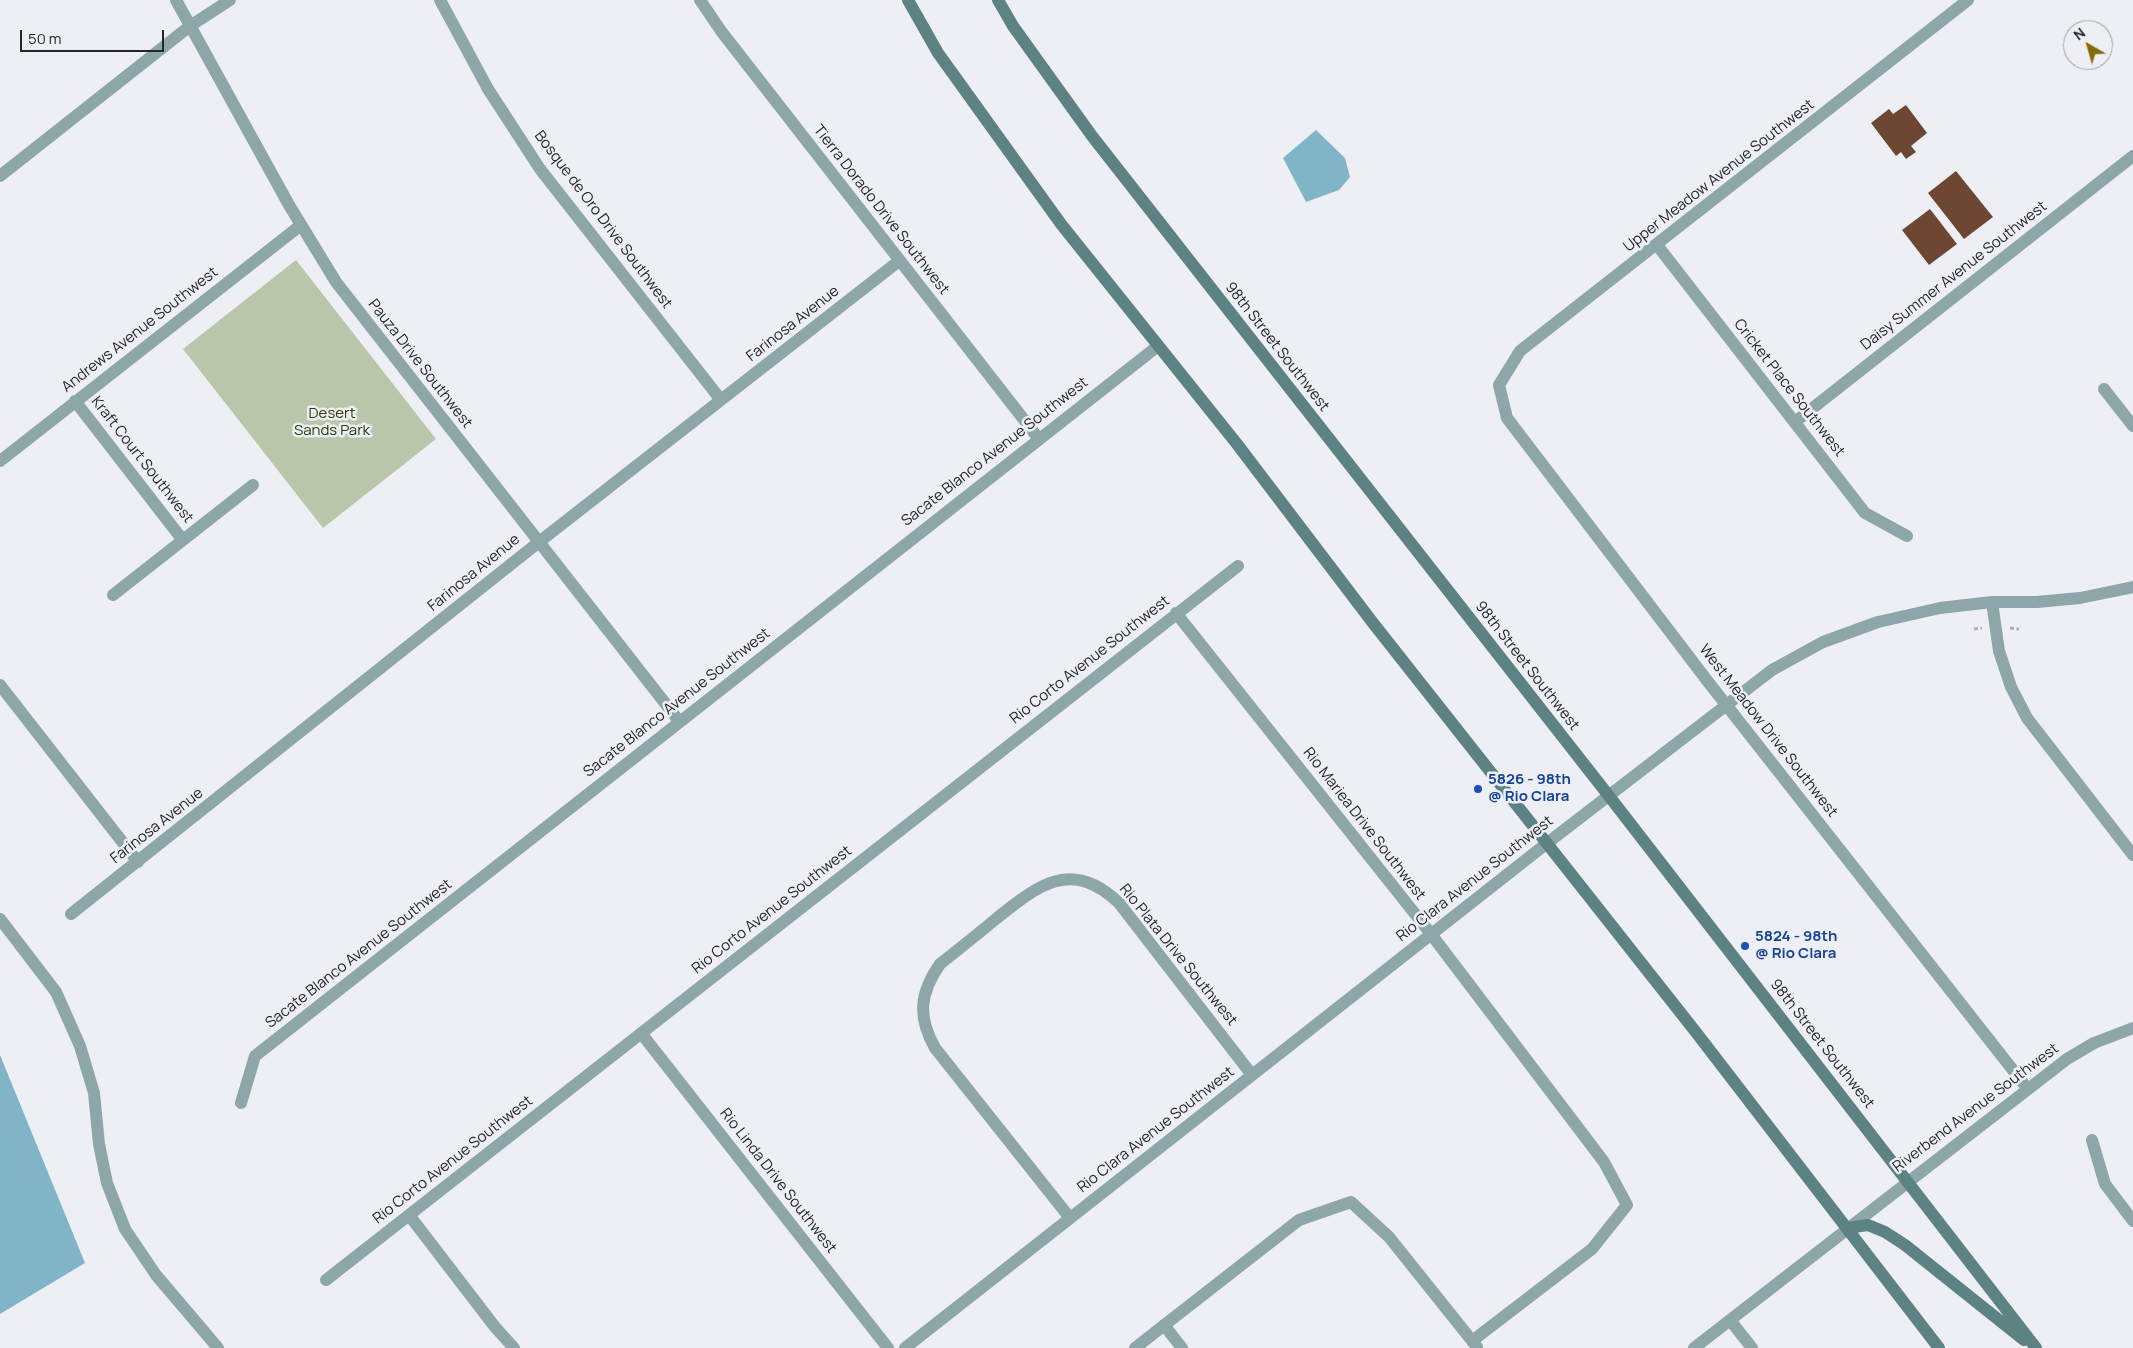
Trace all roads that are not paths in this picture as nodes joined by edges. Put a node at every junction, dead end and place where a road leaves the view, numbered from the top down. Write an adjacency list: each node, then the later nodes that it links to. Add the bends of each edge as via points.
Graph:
1 (176, 0): 8 (street, Pauza Drive Southwest)
2 (230, 0): 8 (street)
3 (440, 0): 17 (street, Bosque de Oro Drive Southwest, via 488,89 540,169)
4 (700, 0): 13 (street, Tierra Dorado Drive Southwest, via 721,32)
5 (908, 0): 14 (main road, via 938,53 1061,224)
6 (998, 0): 35 (main road, 98th Street Southwest, via 1092,136)
7 (1968, 0): 12 (street, Upper Meadow Avenue Southwest)
8 (190, 26): 10 (street); 11 (street, Pauza Drive Southwest)
9 (2133, 156): 19 (street, Daisy Summer Avenue Southwest)
10 (0, 176)
11 (301, 224): 18 (street, Andrews Avenue Southwest); 26 (street, Pauza Drive Southwest, via 336,282 368,325)
12 (1657, 244): 15 (street, Upper Meadow Avenue Southwest, via 1520,351); 19 (street, Cricket Place Southwest)
13 (899, 261): 17 (street, Farinosa Avenue); 21 (street, Tierra Dorado Drive Southwest)
14 (1158, 346): 21 (street, Sacate Blanco Avenue Southwest); 36 (main road)
15 (1499, 385): 33 (street, West Meadow Drive Southwest, via 1507,418)
16 (2104, 389): 20 (street)
17 (721, 400): 26 (street, Farinosa Avenue)
18 (75, 401): 22 (street, Andrews Avenue Southwest); 25 (street, Kraft Court Southwest)
19 (1794, 422): 24 (street, Cricket Place Southwest, via 1865,513)
20 (2133, 426)
21 (1039, 439): 34 (street, Sacate Blanco Avenue Southwest)
22 (0, 461)
23 (253, 486): 25 (street, Kraft Court Southwest)
24 (1907, 536)
25 (182, 540): 29 (street, Kraft Court Southwest)
26 (539, 542): 34 (street, Pauza Drive Southwest); 38 (street, Farinosa Avenue)
27 (1238, 566): 31 (street, Rio Corto Avenue Southwest)
28 (2133, 587): 30 (street, Rio Clara Avenue Southwest, via 2080,598)
29 (113, 595)
30 (1992, 602): 33 (street, Rio Clara Avenue Southwest, via 1940,608 1878,622 1822,642 1772,670); 37 (street, via 1999,652 2027,718)
31 (1176, 613): 41 (street, Rio Mariea Drive Southwest); 43 (street, Rio Corto Avenue Southwest)
32 (0, 685): 38 (street)
33 (1726, 704): 35 (street, Rio Clara Avenue Southwest); 45 (street, West Meadow Drive Southwest)
34 (679, 721): 46 (street, Sacate Blanco Avenue Southwest, via 255,1056)
35 (1609, 796): 36 (street, Rio Clara Avenue Southwest); 48 (main road, 98th Street Southwest)
36 (1546, 844): 41 (street, Rio Clara Avenue Southwest); 52 (main road)
37 (2133, 855)
38 (138, 862): 39 (street, Farinosa Avenue)
39 (71, 914)
40 (0, 919): 57 (street, via 56,992 80,1046 94,1093 106,1183 125,1229 156,1276)
41 (1431, 934): 44 (street, Rio Clara Avenue Southwest); 56 (street, Rio Mariea Drive Southwest, via 1604,1162 1627,1205 1592,1249)
42 (2133, 1028): 45 (street, Riverbend Avenue Southwest, via 2094,1043)
43 (641, 1033): 49 (street, Rio Corto Avenue Southwest); 59 (street, Rio Linda Drive Southwest)
44 (1252, 1075): 50 (street, Rio Clara Avenue Southwest); 50 (street, Rio Plata Drive Southwest, via 1108,892 1079,880 1063,879 1045,883 1027,894 940,964 923,997 923,1016 926,1033 934,1048)
45 (2027, 1088): 48 (street, Riverbend Avenue Southwest)
46 (241, 1104)
47 (2092, 1140): 51 (street, via 2105,1184)
48 (1908, 1181): 52 (street, Riverbend Avenue Southwest); 66 (main road, 98th Street Southwest)
49 (409, 1215): 53 (street, Rio Corto Avenue Southwest); 58 (street)
50 (1070, 1218): 60 (street, Rio Clara Avenue Southwest)
51 (2133, 1220)
52 (1847, 1228): 54 (street, Riverbend Avenue Southwest); 65 (main road); 66 (main road, via 1868,1225 1892,1236)
53 (326, 1280)
54 (1730, 1320): 63 (street, Riverbend Avenue Southwest); 64 (street)
55 (1164, 1325): 56 (street, via 1299,1220 1351,1202 1389,1236); 61 (street); 62 (street)
56 (1475, 1345)
57 (218, 1348)
58 (514, 1348)
59 (888, 1348)
60 (905, 1348)
61 (1135, 1348)
62 (1182, 1348)
63 (1694, 1348)
64 (1752, 1348)
65 (1939, 1348)
66 (2035, 1348)

